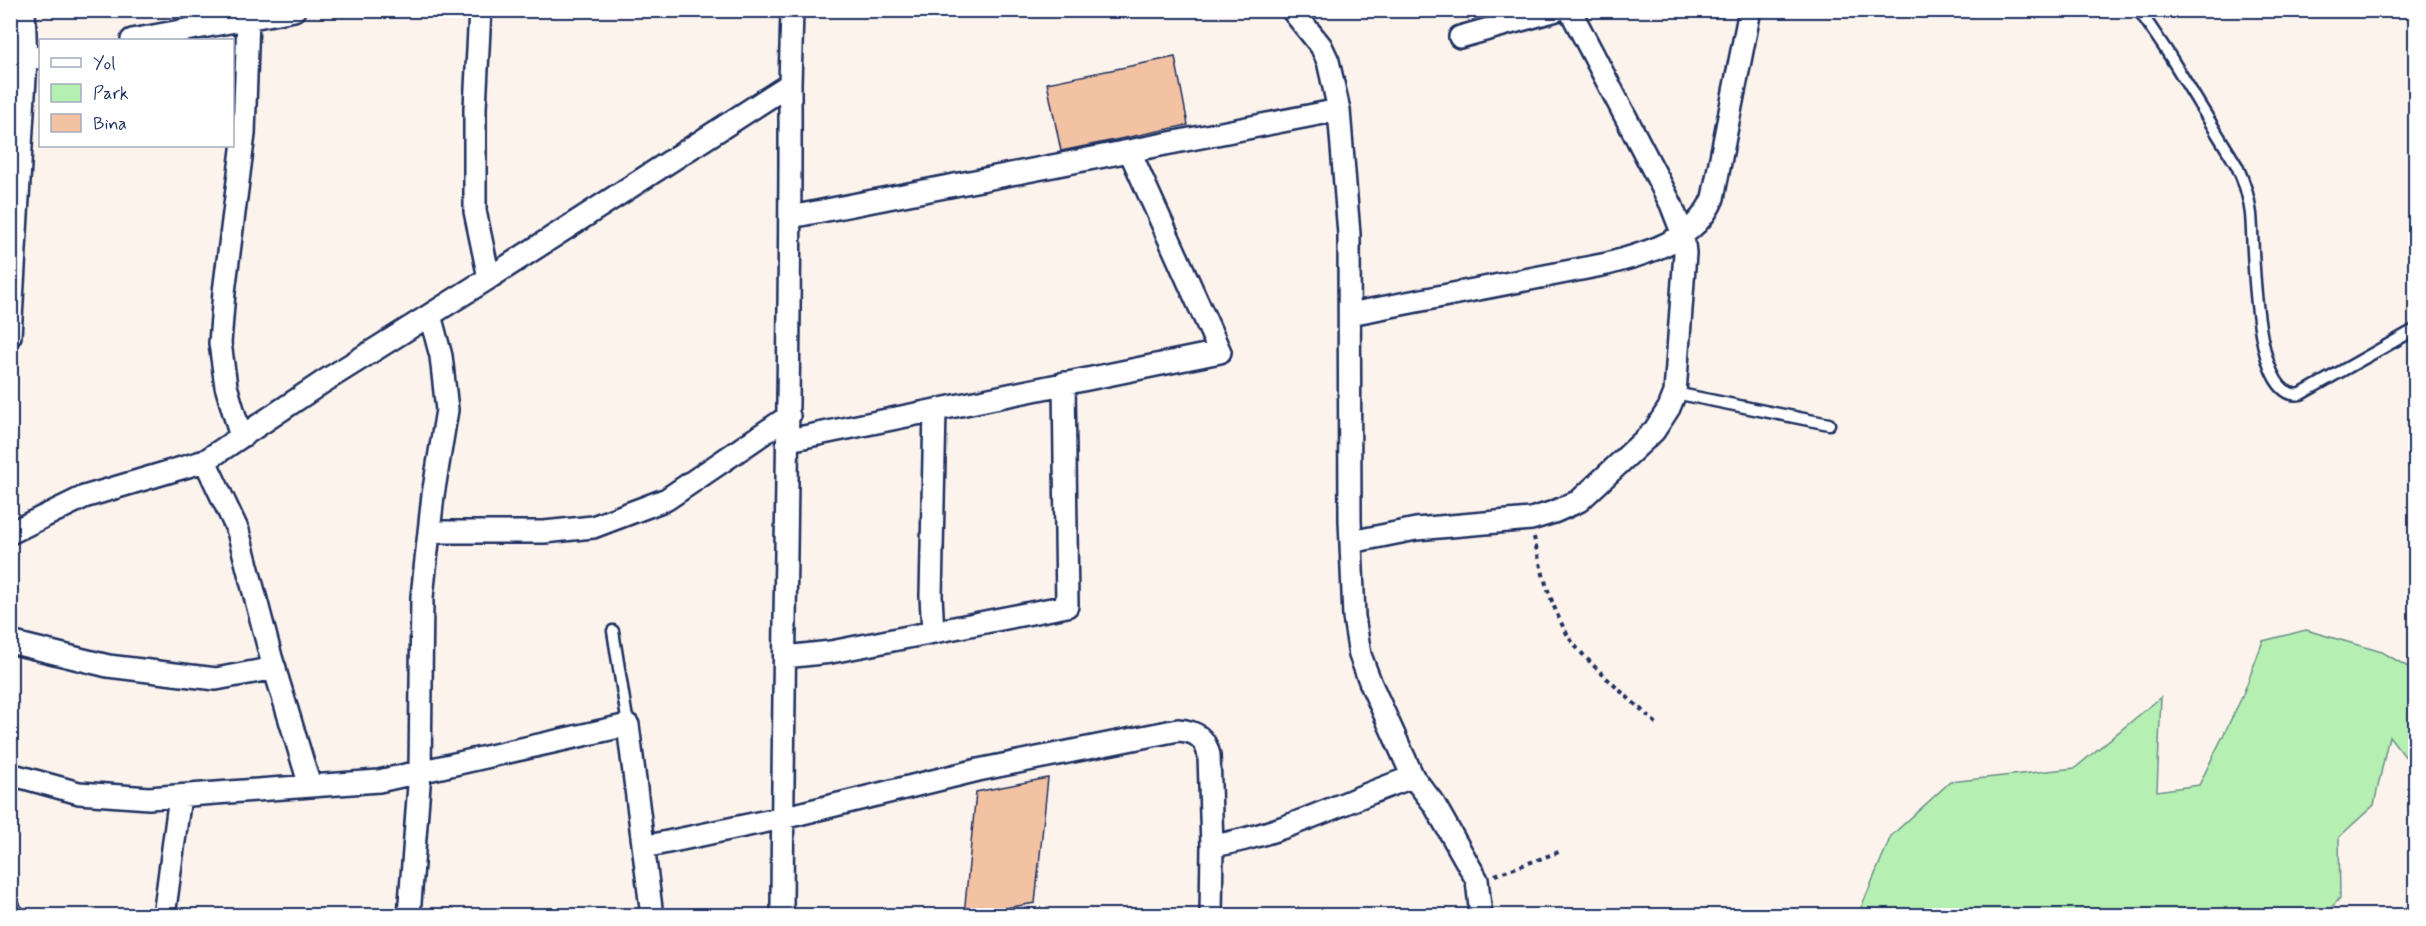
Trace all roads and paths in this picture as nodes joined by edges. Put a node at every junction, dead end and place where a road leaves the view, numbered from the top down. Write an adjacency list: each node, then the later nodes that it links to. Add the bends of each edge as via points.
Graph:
1 (24, 10): 13 (street)
2 (294, 10): 10 (street)
3 (480, 10): 20 (street, via 475,211)
4 (792, 10): 14 (street)
5 (1292, 10): 15 (street, via 1328,61)
6 (1557, 10): 11 (street)
7 (1570, 10): 19 (street, via 1671,204)
8 (1750, 10): 19 (street, via 1713,198 1699,222)
9 (2139, 10): 23 (lane, via 2244,181 2251,213 2259,318 2277,385 2286,393 2301,394)
10 (248, 19): 12 (street); 30 (street, via 244,134 220,343 226,386)
11 (1460, 37)
12 (138, 39)
13 (33, 59): 18 (street)
14 (790, 84): 17 (street); 20 (street)
15 (1340, 110): 16 (street); 21 (street)
16 (1130, 152): 17 (street); 25 (street, via 1220,352)
17 (791, 217): 28 (street)
18 (14, 227): 24 (street)
19 (1683, 235): 21 (street, via 1648,252 1607,264); 26 (street)
20 (489, 278): 22 (street)
21 (1350, 314): 36 (street)
22 (430, 315): 30 (street); 34 (street, via 441,356 447,410)
23 (2415, 329)
24 (10, 336)
25 (1064, 383): 27 (street); 38 (street, via 1067,606)
26 (1676, 393): 29 (lane); 33 (street, via 1654,431 1579,501)
27 (935, 410): 31 (street); 38 (street)
28 (789, 416): 31 (street); 34 (street, via 667,499 593,527 544,532)
29 (1829, 424)
30 (241, 437): 32 (street)
31 (789, 440): 40 (street)
32 (205, 461): 35 (street, via 84,497); 41 (street, via 238,531)
33 (1531, 519): 36 (street, via 1445,525); 43 (path, via 1546,585 1576,647)
34 (429, 532): 44 (street, via 422,597)
35 (10, 533)
36 (1351, 542): 46 (street, via 1360,655)
37 (613, 631): 42 (lane)
38 (933, 632): 40 (street)
39 (10, 642): 41 (street, via 108,666 216,679)
40 (785, 657): 49 (street)
41 (275, 668): 47 (street)
42 (628, 725): 44 (street); 51 (street)
43 (1658, 725)
44 (420, 772): 47 (street, via 379,782); 57 (street)
45 (10, 774): 48 (street, via 79,793)
46 (1413, 777): 50 (street, via 1367,792 1280,830); 53 (street, via 1434,804)
47 (310, 786): 48 (street)
48 (180, 796): 56 (street)
49 (782, 818): 50 (street, via 978,770 1188,730 1202,739 1209,755); 51 (street); 59 (street)
50 (1212, 846): 60 (street)
51 (644, 848): 58 (street)
52 (1559, 852): 53 (path)
53 (1477, 880): 61 (street)
54 (10, 911): 55 (street)
55 (14, 915)
56 (164, 915)
57 (409, 915)
58 (652, 915)
59 (782, 915)
60 (1211, 915)
61 (1481, 915)

